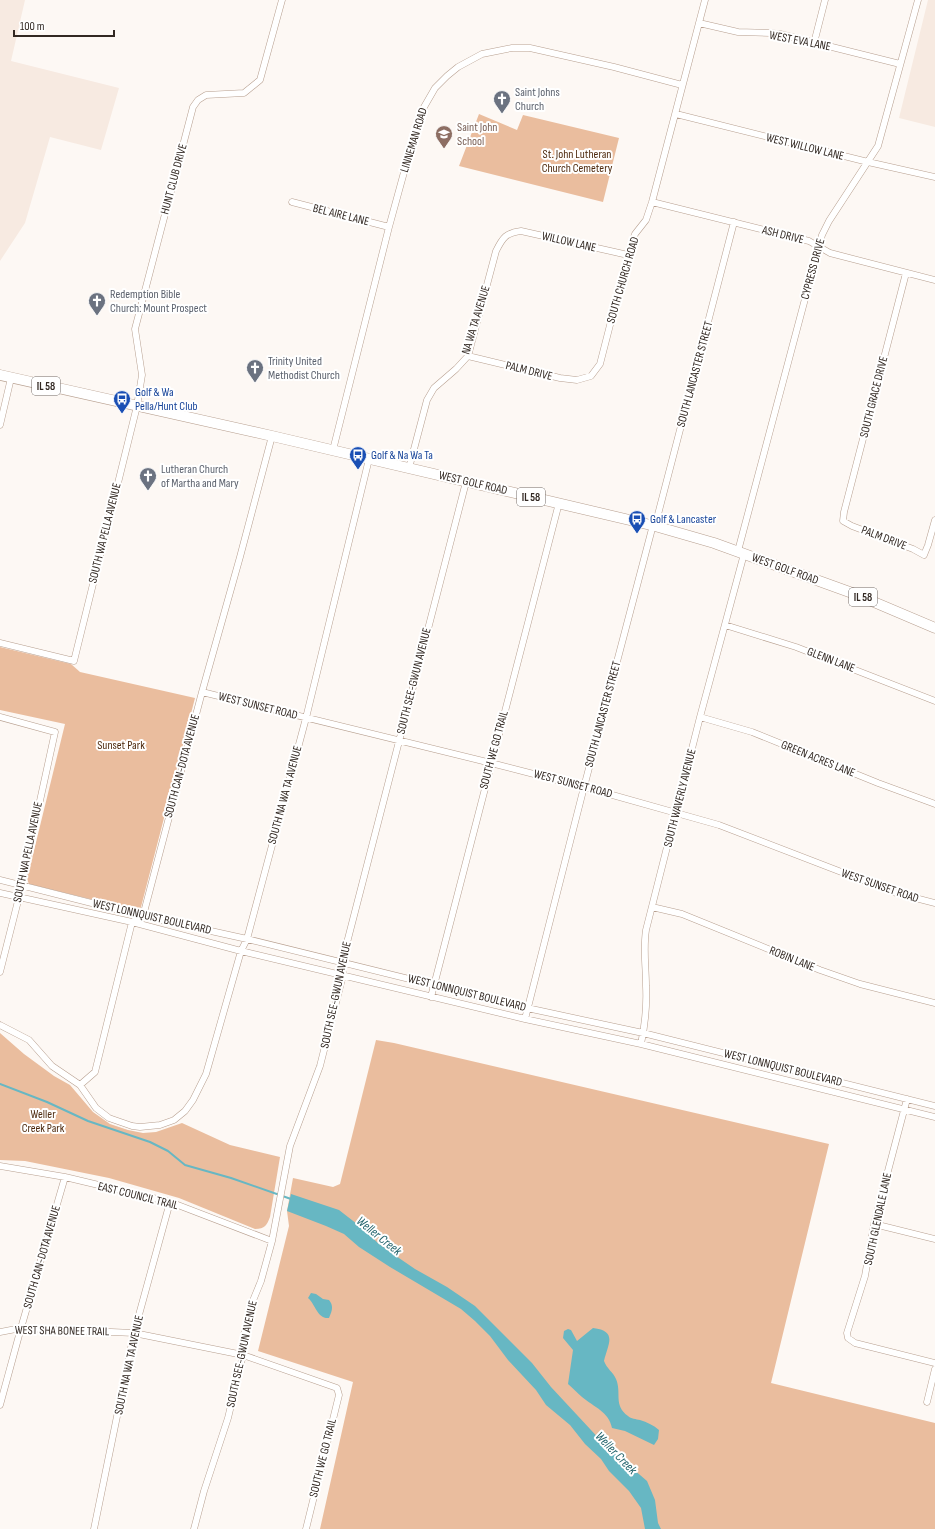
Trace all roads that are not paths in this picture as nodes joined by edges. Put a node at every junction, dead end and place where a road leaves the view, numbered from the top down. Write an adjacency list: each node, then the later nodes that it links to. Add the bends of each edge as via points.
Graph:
1 (282, 0): 25 (street, HUNT CLUB DRIVE, via 260,80 244,93 206,95 193,107 135,328 142,375)
2 (704, 0): 5 (street)
3 (825, 0): 6 (street)
4 (918, 0): 7 (street, CYPRESS DRIVE)
5 (699, 23): 6 (street, WEST EVA LANE, via 738,32 771,33); 8 (street)
6 (814, 42): 7 (street, WEST EVA LANE)
7 (900, 64): 10 (street, CYPRESS DRIVE, via 878,146)
8 (682, 85): 9 (street); 15 (street, LINNEMAN ROAD, via 531,48 498,50 470,60 435,88 420,114)
9 (676, 114): 10 (street, WEST WILLOW LANE); 13 (street, SOUTH CHURCH ROAD)
10 (868, 162): 11 (street, WEST WILLOW LANE); 17 (street, CYPRESS DRIVE, via 828,221)
11 (935, 177)
12 (292, 202): 15 (street, BEL AIRE LANE)
13 (652, 202): 14 (street, ASH DRIVE); 18 (street, SOUTH CHURCH ROAD, via 646,220 635,234)
14 (734, 222): 17 (street, ASH DRIVE, via 809,240); 35 (street, SOUTH LANCASTER STREET)
15 (389, 227): 28 (street, LINNEMAN ROAD)
16 (509, 233): 18 (street, WILLOW LANE, via 521,231); 21 (street, NA WA TA AVENUE, via 501,240 496,251)
17 (818, 247): 19 (street, ASH DRIVE, via 830,253); 36 (street, CYPRESS DRIVE)
18 (628, 255): 23 (street, SOUTH CHURCH ROAD, via 600,364)
19 (906, 273): 20 (street, ASH DRIVE); 34 (street, SOUTH GRACE DRIVE)
20 (935, 280)
21 (468, 356): 23 (street, PALM DRIVE, via 560,378 577,380); 30 (street, NA WA TA AVENUE, via 434,388 427,400)
22 (0, 375): 24 (main road, WEST GOLF ROAD / IL 58)
23 (591, 376)
24 (11, 378): 25 (main road, WEST GOLF ROAD / IL 58); 26 (street)
25 (137, 406): 27 (main road, WEST GOLF ROAD / IL 58); 39 (street, SOUTH WA PELLA AVENUE, via 74,661)
26 (0, 425)
27 (272, 436): 28 (main road, WEST GOLF ROAD / IL 58); 40 (street, SOUTH CAN-DOTA AVENUE)
28 (333, 450): 29 (main road, WEST GOLF ROAD / IL 58)
29 (370, 459): 30 (main road, WEST GOLF ROAD / IL 58); 44 (street, SOUTH NA WA TA AVENUE)
30 (409, 468): 31 (main road, WEST GOLF ROAD / IL 58)
31 (466, 482): 32 (main road, WEST GOLF ROAD / IL 58); 45 (street, SOUTH SEE-GWUN AVENUE)
32 (559, 503): 35 (main road, WEST GOLF ROAD / IL 58); 46 (street, SOUTH WE GO TRAIL)
33 (935, 520): 34 (street, PALM DRIVE, via 924,555)
34 (843, 521)
35 (654, 526): 36 (main road, WEST GOLF ROAD / IL 58); 47 (street, SOUTH LANCASTER STREET)
36 (741, 553): 37 (street, SOUTH WAVERLY AVENUE); 38 (main road, WEST GOLF ROAD / IL 58, via 856,594)
37 (725, 625): 41 (street, GLENN LANE, via 796,647); 43 (street, SOUTH WAVERLY AVENUE)
38 (935, 628)
39 (0, 644)
40 (202, 692): 44 (street, WEST SUNSET ROAD); 56 (street, SOUTH CAN-DOTA AVENUE)
41 (935, 701)
42 (0, 717): 51 (street, SOUTH WA PELLA AVENUE, via 54,732)
43 (700, 717): 48 (street, GREEN ACRES LANE, via 752,732); 49 (street, SOUTH WAVERLY AVENUE)
44 (306, 718): 45 (street, WEST SUNSET ROAD); 58 (street, SOUTH NA WA TA AVENUE)
45 (399, 740): 46 (street, WEST SUNSET ROAD); 60 (street, SOUTH SEE-GWUN AVENUE)
46 (491, 763): 47 (street, WEST SUNSET ROAD); 63 (street, SOUTH WE GO TRAIL)
47 (584, 787): 49 (street, WEST SUNSET ROAD); 66 (street, SOUTH LANCASTER STREET)
48 (935, 804)
49 (677, 813): 54 (street, WEST SUNSET ROAD, via 719,825 896,893); 55 (street, SOUTH WAVERLY AVENUE)
50 (0, 880): 51 (street, WEST LONNQUIST BOULEVARD)
51 (21, 885): 53 (street, SOUTH WA PELLA AVENUE); 56 (street, WEST LONNQUIST BOULEVARD)
52 (0, 893): 53 (street, WEST LONNQUIST BOULEVARD)
53 (19, 897): 57 (street, WEST LONNQUIST BOULEVARD); 61 (street, SOUTH WA PELLA AVENUE)
54 (935, 904)
55 (652, 907): 65 (street, ROBIN LANE, via 682,914 860,984); 69 (street, SOUTH WAVERLY AVENUE, via 644,946 647,1000)
56 (143, 916): 57 (street); 58 (street, WEST LONNQUIST BOULEVARD)
57 (132, 922): 59 (street, WEST LONNQUIST BOULEVARD); 71 (street, via 95,1072)
58 (247, 939): 59 (street, SOUTH NA WA TA AVENUE); 60 (street, WEST LONNQUIST BOULEVARD)
59 (241, 951): 62 (street, WEST LONNQUIST BOULEVARD); 71 (street, SOUTH NA WA TA AVENUE, via 206,1074 185,1111 174,1120 160,1125 132,1126 109,1118 96,1108)
60 (342, 962): 62 (street, SOUTH SEE-GWUN AVENUE); 63 (street, WEST LONNQUIST BOULEVARD)
61 (0, 972)
62 (343, 975): 64 (street, WEST LONNQUIST BOULEVARD); 81 (street, SOUTH SEE-GWUN AVENUE, via 320,1066 290,1146)
63 (434, 986): 64 (street, SOUTH WE GO TRAIL); 66 (street, WEST LONNQUIST BOULEVARD)
64 (431, 997): 67 (street, WEST LONNQUIST BOULEVARD)
65 (935, 1003)
66 (527, 1008): 67 (street, SOUTH LANCASTER STREET); 69 (street, WEST LONNQUIST BOULEVARD)
67 (525, 1020): 70 (street, WEST LONNQUIST BOULEVARD)
68 (0, 1025): 71 (street, via 29,1040 52,1066)
69 (643, 1033): 70 (street, SOUTH WAVERLY AVENUE); 72 (street, WEST LONNQUIST BOULEVARD)
70 (641, 1044): 74 (street, WEST LONNQUIST BOULEVARD)
71 (80, 1085)
72 (907, 1099): 73 (street, WEST LONNQUIST BOULEVARD); 74 (street, SOUTH GLENDALE LANE)
73 (935, 1106)
74 (904, 1110): 75 (street, WEST LONNQUIST BOULEVARD); 79 (street, SOUTH GLENDALE LANE)
75 (935, 1118)
76 (0, 1166): 77 (street, EAST COUNCIL TRAIL)
77 (65, 1177): 78 (street, EAST COUNCIL TRAIL); 82 (street, SOUTH CAN-DOTA AVENUE)
78 (170, 1202): 81 (street, EAST COUNCIL TRAIL); 84 (street, SOUTH NA WA TA AVENUE)
79 (874, 1224): 80 (street); 86 (street, SOUTH GLENDALE LANE, via 863,1284 847,1333 848,1338 855,1343)
80 (935, 1239)
81 (272, 1241): 85 (street, SOUTH SEE-GWUN AVENUE, via 244,1334)
82 (21, 1328): 83 (street, WEST SHA BONEE TRAIL); 84 (street, WEST SHA BONEE TRAIL); 90 (street, SOUTH CAN-DOTA AVENUE)
83 (0, 1332)
84 (134, 1333): 85 (street, WEST SHA BONEE TRAIL); 91 (street, SOUTH NA WA TA AVENUE)
85 (243, 1355): 88 (street, WEST SHA BONEE TRAIL); 92 (street, SOUTH SEE-GWUN AVENUE, via 228,1418)
86 (935, 1363)
87 (935, 1369): 89 (street)
88 (337, 1388): 93 (street, SOUTH WE GO TRAIL, via 339,1395)
89 (927, 1402)
90 (0, 1405)
91 (94, 1529)
92 (194, 1529)
93 (306, 1529)

